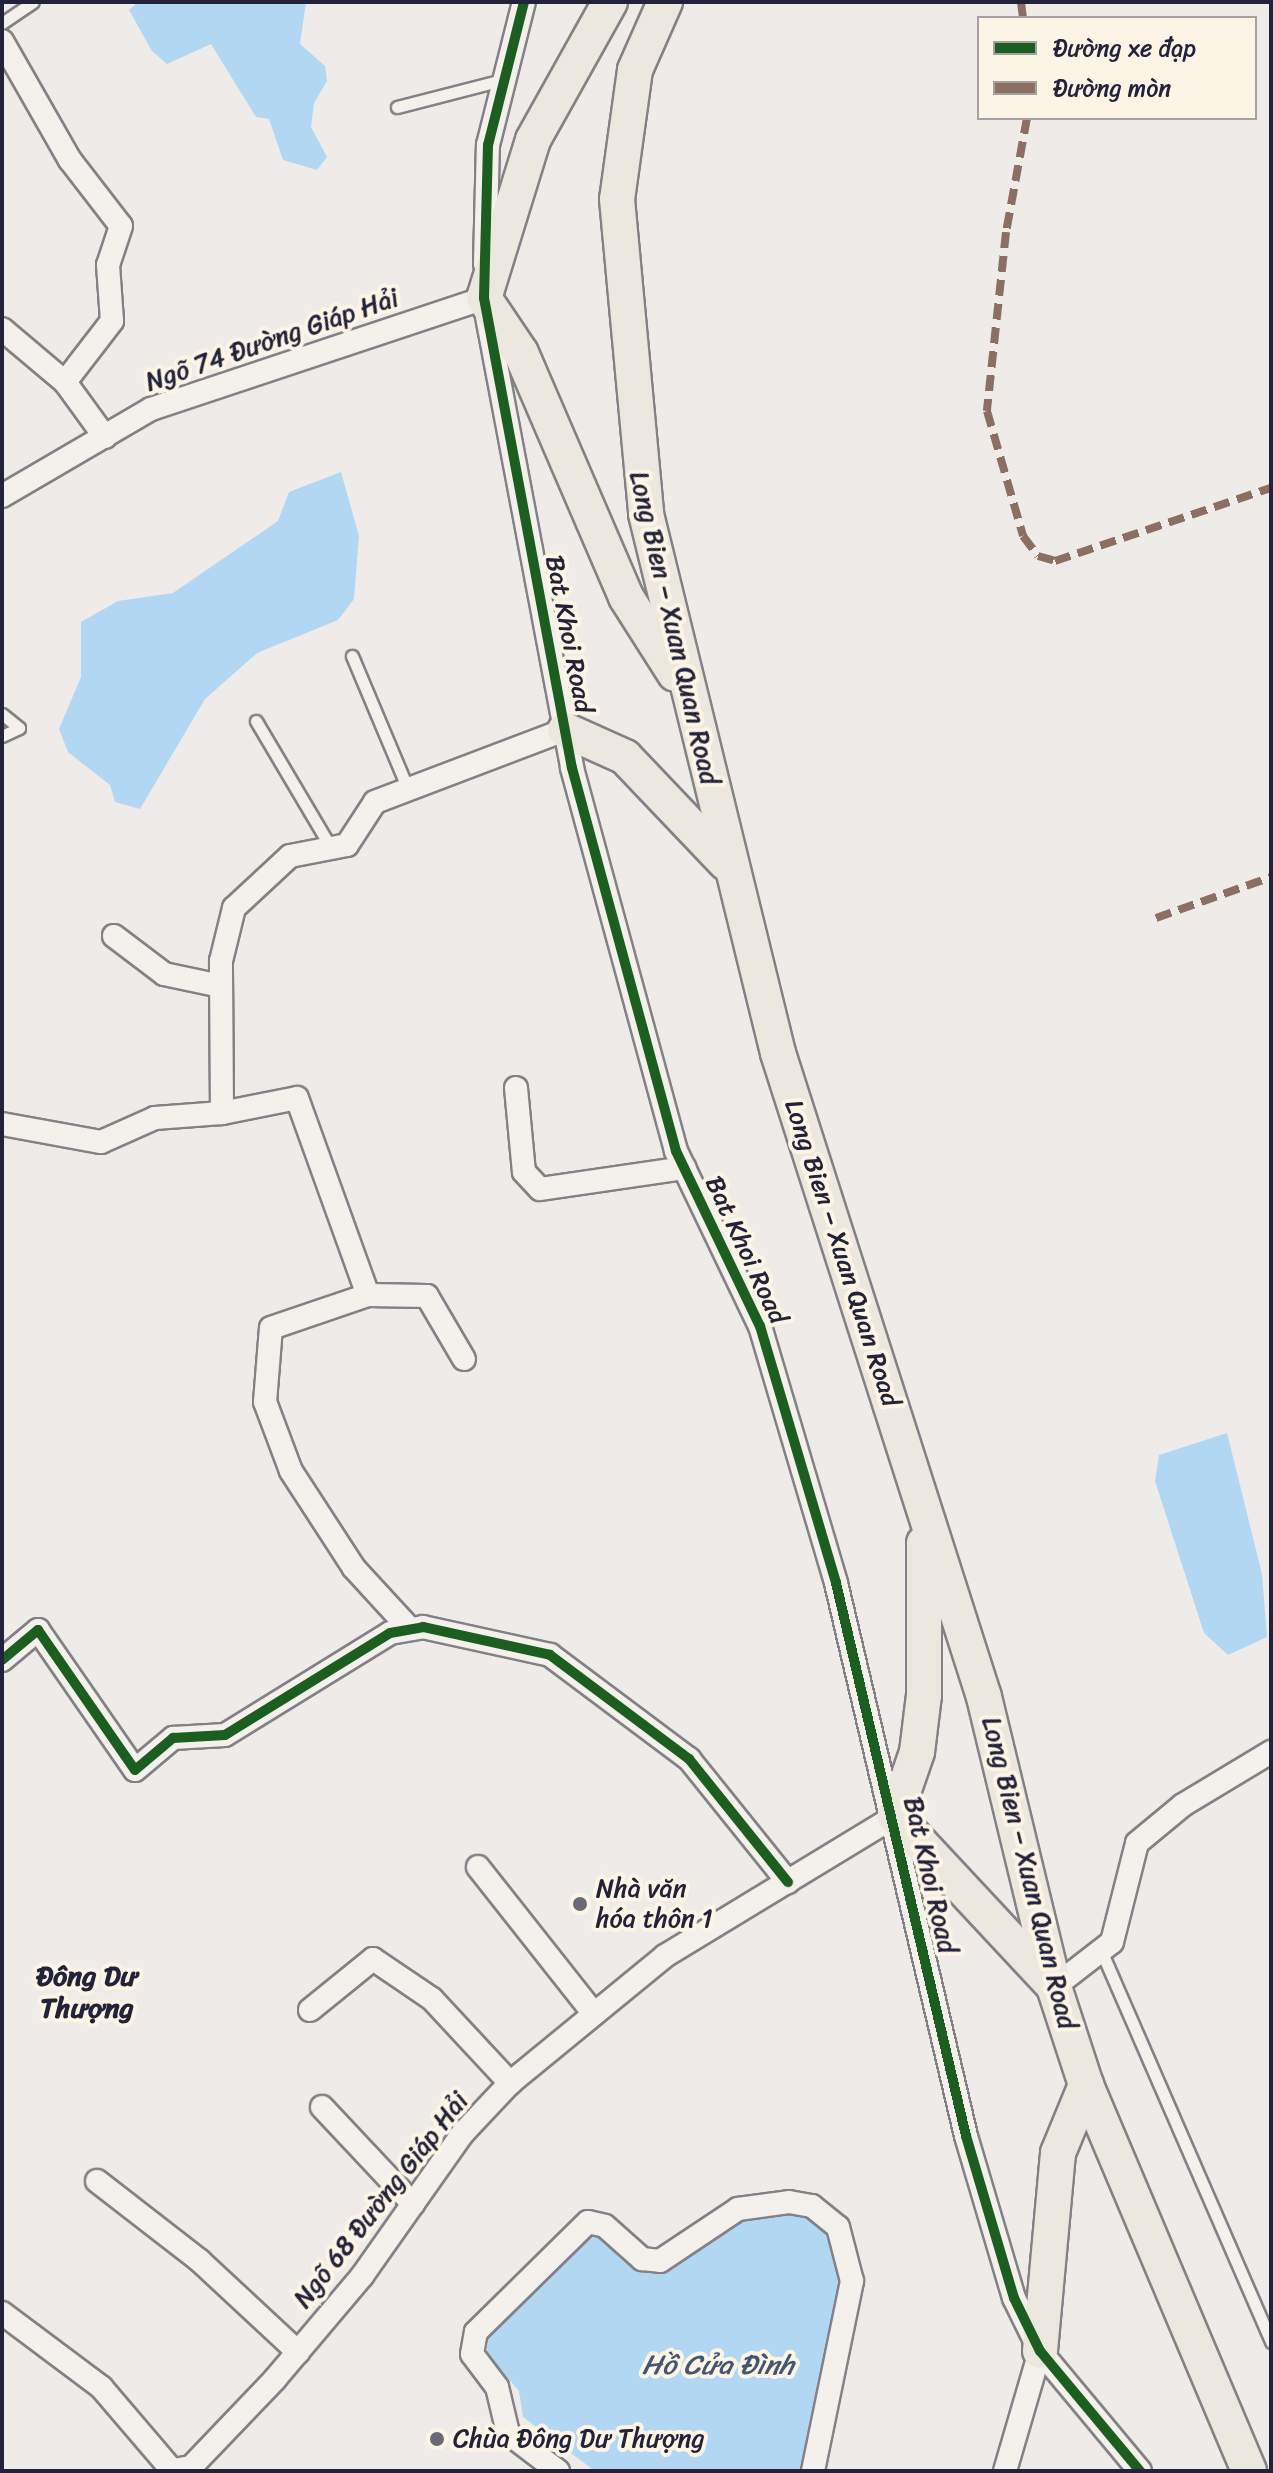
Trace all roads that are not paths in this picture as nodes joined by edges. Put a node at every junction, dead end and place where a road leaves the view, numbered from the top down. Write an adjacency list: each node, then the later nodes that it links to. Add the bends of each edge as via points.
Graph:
1 (33, 2): 5 (lane)
2 (524, 2): 7 (street, Bat Khoi Road)
3 (610, 2): 9 (main road, via 533,140)
4 (665, 2): 15 (main road, Long Bien – Xuan Quan Road, via 635,70 617,199 635,452)
5 (2, 23)
6 (2, 41): 11 (street, via 70,160 121,226 108,265 112,321)
7 (498, 81): 8 (lane); 9 (street, Bat Khoi Road, via 488,145)
8 (397, 107)
9 (484, 298): 12 (street, Ngõ 74 Đường Giáp Hải, via 151,409); 15 (main road, via 521,353 626,597); 18 (street, Bat Khoi Road)
10 (2, 329): 11 (street)
11 (65, 382): 12 (street)
12 (105, 437): 13 (street, Ngõ 74 Đường Giáp Hải)
13 (2, 496)
14 (352, 656): 20 (lane)
15 (690, 698): 22 (main road, Long Bien – Xuan Quan Road)
16 (2, 714): 19 (lane, via 19,728)
17 (256, 721): 21 (lane)
18 (565, 730): 20 (street); 22 (main road, via 625,757); 28 (street, Bat Khoi Road)
19 (2, 736)
20 (407, 787): 21 (street, via 375,802 347,845)
21 (331, 848): 24 (street, via 290,856 234,908)
22 (729, 866): 31 (main road, Long Bien – Xuan Quan Road, via 786,1081)
23 (114, 936): 24 (street, via 164,974)
24 (221, 986): 26 (street)
25 (516, 1088): 28 (street, via 524,1172 540,1189)
26 (222, 1113): 27 (street, via 155,1118 101,1142); 29 (street, via 297,1098)
27 (2, 1124)
28 (684, 1168): 35 (street, Bat Khoi Road, via 760,1326)
29 (368, 1295): 30 (street, via 434,1300); 32 (street, via 271,1328 265,1402 291,1471 354,1568)
30 (464, 1359)
31 (923, 1502): 35 (main road, via 924,1695 917,1752); 39 (main road, Long Bien – Xuan Quan Road, via 1028,1860)
32 (410, 1629): 33 (street, via 390,1633 225,1735 173,1738 135,1770 38,1630); 37 (street, via 550,1655 689,1759)
33 (2, 1660)
34 (1271, 1752): 38 (street, via 1183,1805 1137,1843)
35 (895, 1816): 37 (street, Ngõ 68 Đường Giáp Hải); 39 (main road); 49 (street, Bat Khoi Road, via 966,2136 1014,2298)
36 (478, 1867): 41 (street)
37 (788, 1882): 41 (street, Ngõ 68 Đường Giáp Hải, via 665,1956)
38 (1103, 1955): 39 (street); 48 (lane)
39 (1054, 1987): 43 (main road, Long Bien – Xuan Quan Road)
40 (310, 2010): 42 (street, via 373,1959 432,1999)
41 (594, 2014): 42 (street, Ngõ 68 Đường Giáp Hải)
42 (510, 2083): 46 (street, Ngõ 68 Đường Giáp Hải)
43 (1086, 2085): 49 (main road, via 1058,2153); 56 (main road, Long Bien – Xuan Quan Road)
44 (322, 2107): 46 (street)
45 (97, 2181): 50 (street, via 200,2261)
46 (413, 2204): 50 (street, Ngõ 68 Đường Giáp Hải)
47 (2, 2313): 51 (street, via 101,2387)
48 (1271, 2342)
49 (1040, 2351): 54 (street); 55 (street, Bat Khoi Road)
50 (298, 2352): 51 (street, Ngõ 68 Đường Giáp Hải)
51 (182, 2469)
52 (558, 2471): 53 (street, via 508,2433 497,2387 472,2354 476,2332 588,2222 605,2226 642,2259 660,2261 738,2209 789,2202 812,2206 838,2227 852,2281)
53 (813, 2471)
54 (1005, 2471)
55 (1140, 2471)
56 (1249, 2471)

